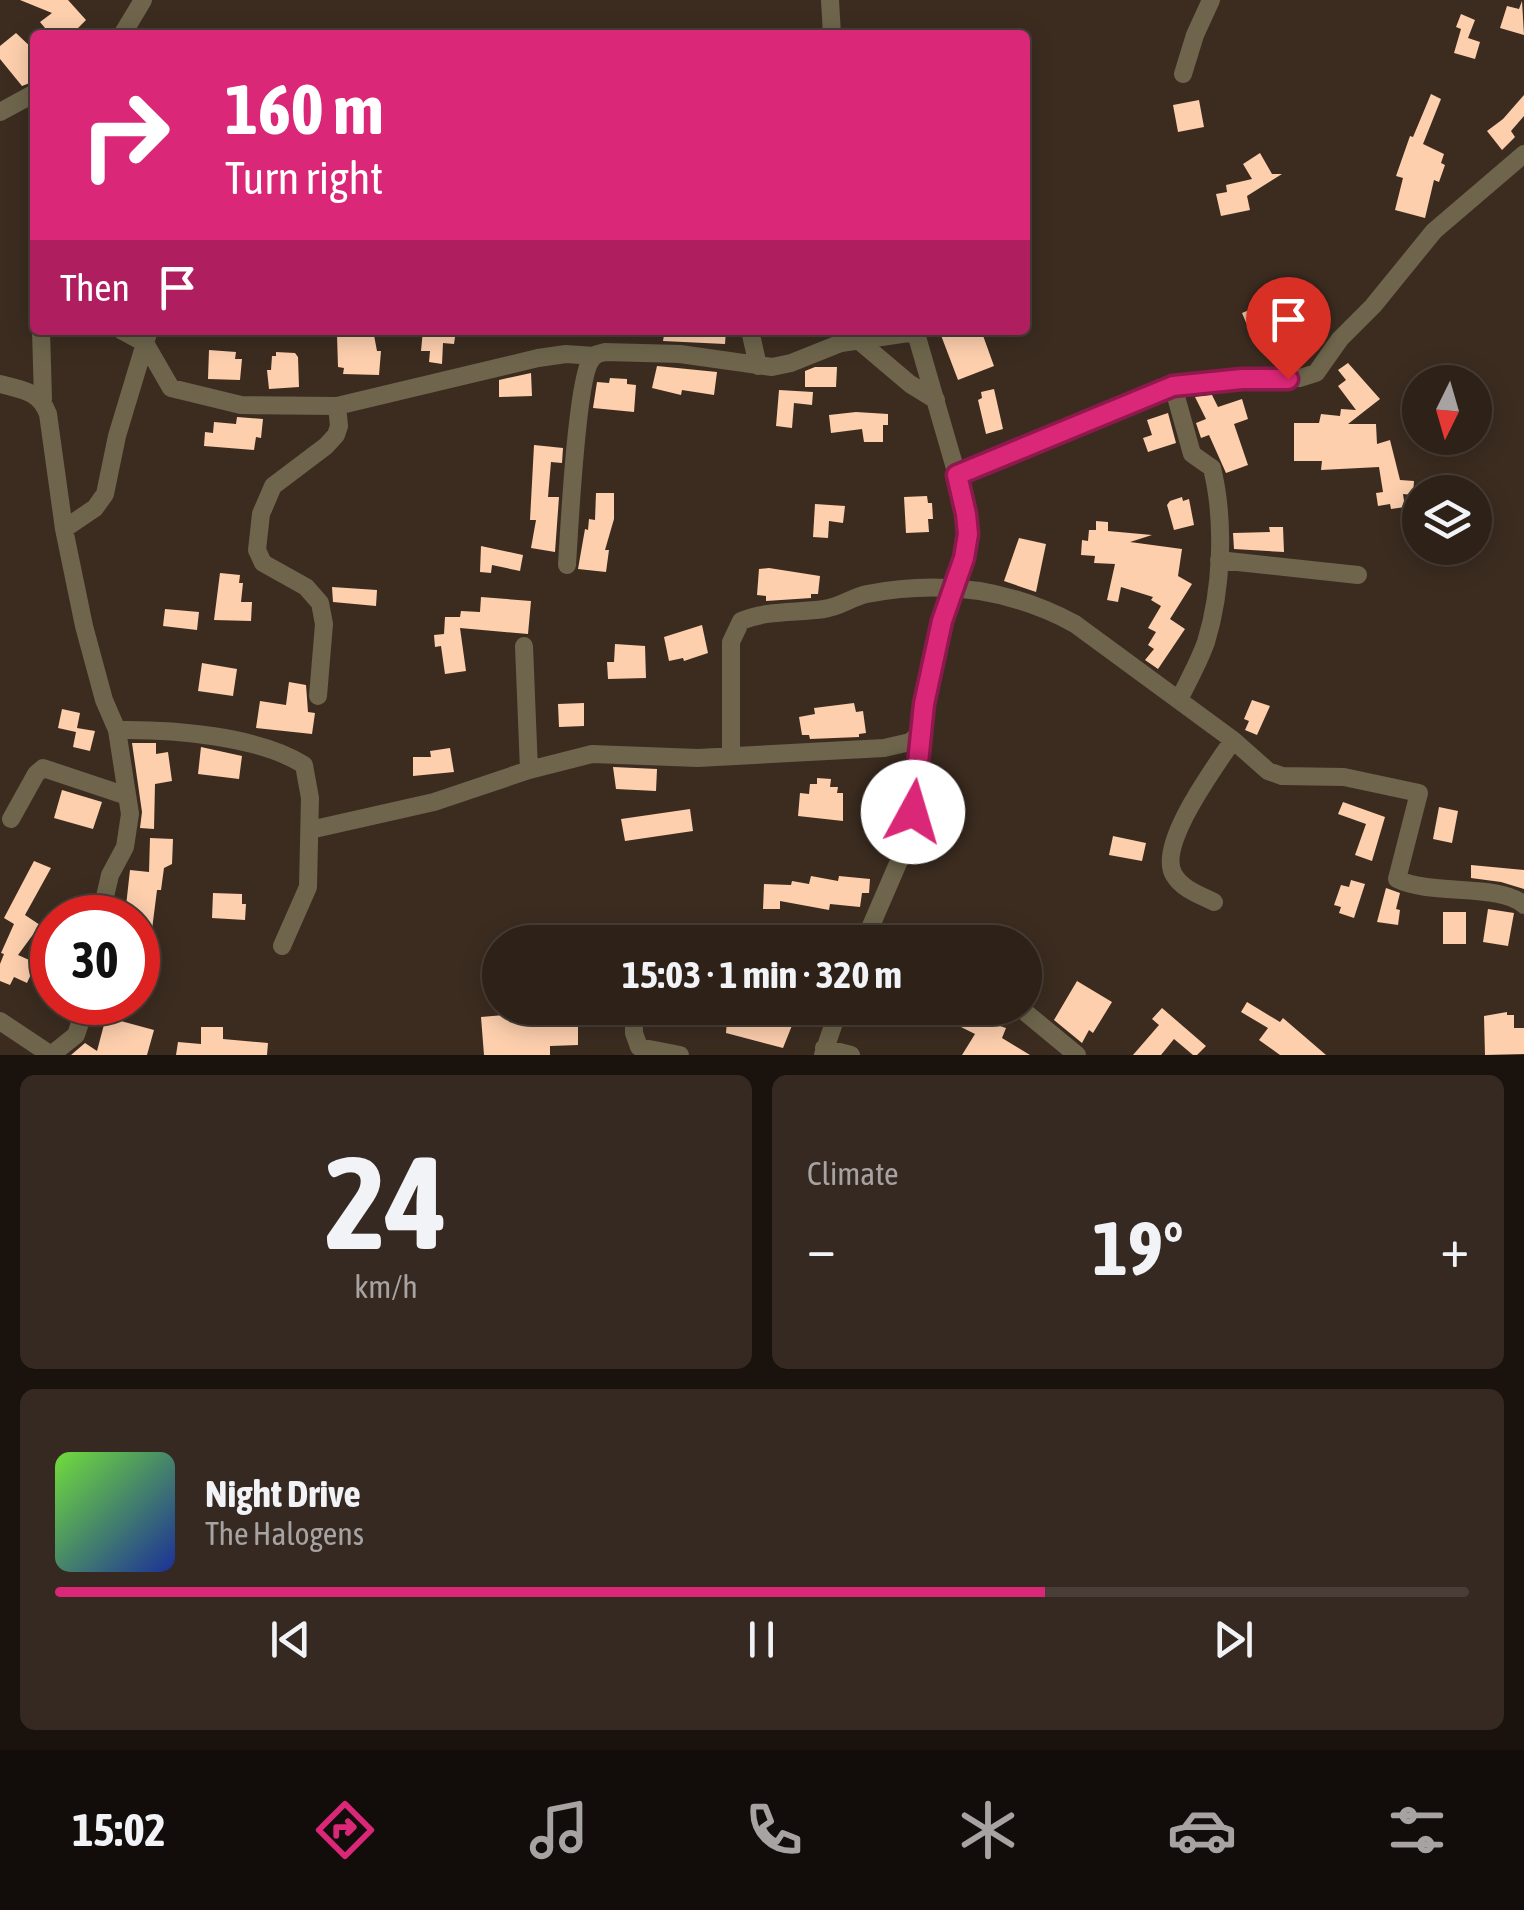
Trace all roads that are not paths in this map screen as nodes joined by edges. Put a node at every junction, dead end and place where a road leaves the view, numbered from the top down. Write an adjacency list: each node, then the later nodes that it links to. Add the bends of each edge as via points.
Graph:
1 (142, 0): 4 (street)
2 (830, 0): 5 (street)
3 (1211, 0): 6 (street)
4 (125, 30)
5 (832, 30)
6 (1183, 74)
7 (30, 96): 8 (street)
8 (0, 112)
9 (1524, 154): 19 (street, via 1434,231 1316,372)
10 (41, 335): 20 (street)
11 (751, 335): 17 (street)
12 (890, 335): 15 (street)
13 (916, 335): 21 (street)
14 (148, 337): 22 (street, via 166,383 181,392 241,405); 24 (street, via 105,494)
15 (858, 340): 17 (street, via 790,364); 21 (street)
16 (595, 356): 17 (street, via 680,354); 22 (street, via 538,358); 26 (street, via 587,368 578,432)
17 (758, 366)
18 (0, 384): 20 (street)
19 (1173, 386): 23 (street); 25 (street, via 1192,454 1212,468)
20 (43, 400): 24 (street)
21 (936, 400): 23 (street)
22 (338, 406): 30 (street, via 336,435 271,489 258,542 260,560 320,603)
23 (957, 475): 28 (street, via 968,534)
24 (64, 529): 32 (street, via 84,626)
25 (1219, 560): 27 (street); 31 (street, via 1206,640)
26 (566, 565)
27 (1358, 575)
28 (954, 586): 31 (street, via 1052,611); 33 (street); 35 (street, via 864,595 831,608 741,621 731,642)
29 (524, 646): 36 (street)
30 (318, 696)
31 (1179, 700): 34 (street)
32 (117, 730): 37 (street); 39 (street, via 201,735 292,757 307,775)
33 (921, 733): 35 (street, via 884,748); 43 (street, via 905,848)
34 (1232, 740): 41 (street, via 1170,850 1180,882); 42 (street, via 1274,774 1344,777 1420,793 1397,879 1502,894)
35 (730, 756): 36 (street, via 603,754)
36 (529, 770): 39 (street, via 434,802)
37 (127, 796): 38 (street, via 43,768); 40 (street, via 130,830)
38 (12, 819)
39 (310, 830): 44 (street, via 308,887)
40 (104, 895)
41 (1214, 902)
42 (1524, 905)
43 (871, 925)
44 (282, 946)
45 (0, 1021): 51 (street)
46 (79, 1025): 51 (street)
47 (634, 1025): 52 (street, via 639,1047)
48 (832, 1025): 50 (street)
49 (1041, 1025): 54 (street)
50 (824, 1051): 53 (street)
51 (51, 1055)
52 (680, 1055)
53 (851, 1055)
54 (1077, 1055)

